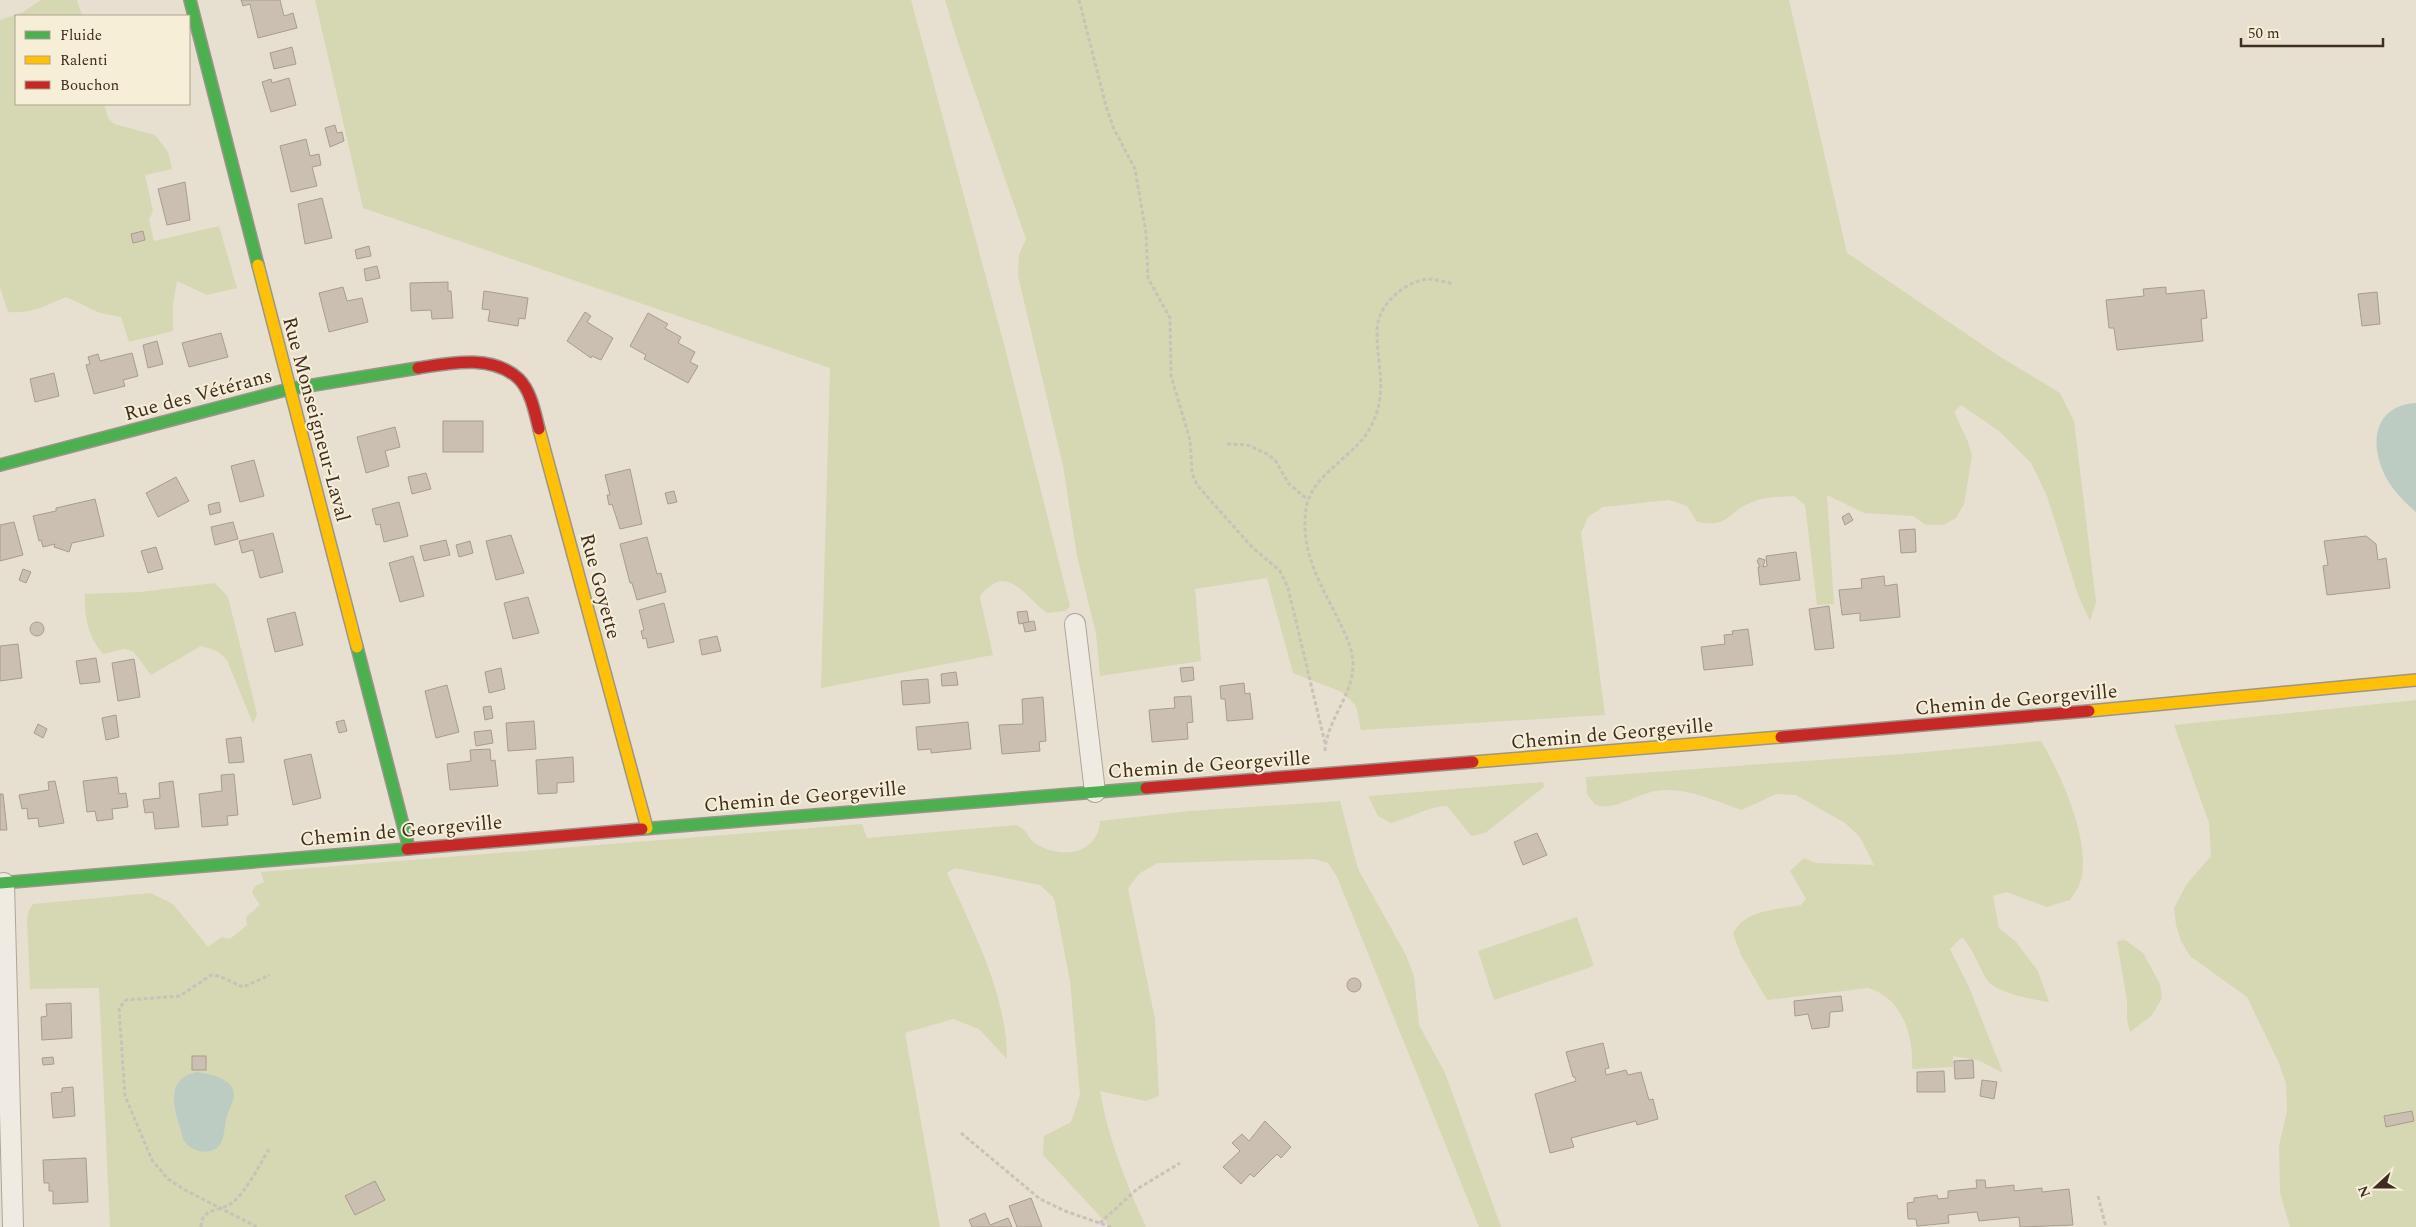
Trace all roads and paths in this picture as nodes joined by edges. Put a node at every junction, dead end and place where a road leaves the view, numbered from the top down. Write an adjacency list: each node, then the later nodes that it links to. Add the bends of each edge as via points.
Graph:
1 (190, 0): 5 (main road, Rue Monseigneur-Laval)
2 (1079, 0): 11 (path, via 1106,106 1135,169 1146,234 1148,278 1170,318 1170,370 1190,440 1192,473 1196,485 1251,546 1280,571 1288,588)
3 (1453, 284): 8 (path, via 1430,279 1416,282 1400,290 1387,305 1378,322 1377,332 1382,373 1378,411 1370,430 1318,483 1308,495)
4 (498, 367): 5 (main road, Rue des Vétérans, via 477,362 435,365); 14 (main road, Rue Goyette, via 519,379 532,401)
5 (289, 389): 7 (main road, Rue des Vétérans); 15 (main road, Rue Monseigneur-Laval)
6 (1227, 444): 8 (path, via 1259,448 1275,460 1289,484)
7 (0, 466)
8 (1308, 500): 11 (path, via 1305,523 1308,556 1342,626 1353,666)
9 (1075, 624): 13 (street)
10 (2416, 680): 12 (main road, Chemin de Georgeville, via 1950,724)
11 (1325, 743): 12 (path)
12 (1326, 774): 13 (main road, Chemin de Georgeville)
13 (1094, 792): 14 (main road, Chemin de Georgeville)
14 (647, 828): 15 (main road, Chemin de Georgeville)
15 (409, 848): 16 (main road, Chemin de Georgeville)
16 (2, 883): 24 (street)
17 (270, 975): 22 (path, via 242,987 211,975 180,996 126,1000 119,1008 124,1096 152,1160 168,1179 199,1198)
18 (961, 1133): 23 (path, via 1040,1199 1065,1212)
19 (269, 1149): 22 (path, via 238,1196)
20 (1180, 1163): 23 (path, via 1137,1189)
21 (2098, 1196): 28 (path)
22 (222, 1207): 25 (path, via 206,1213); 26 (path)
23 (1100, 1223): 27 (path)
24 (13, 1227)
25 (201, 1227)
26 (257, 1227)
27 (1111, 1227)
28 (2106, 1227)

